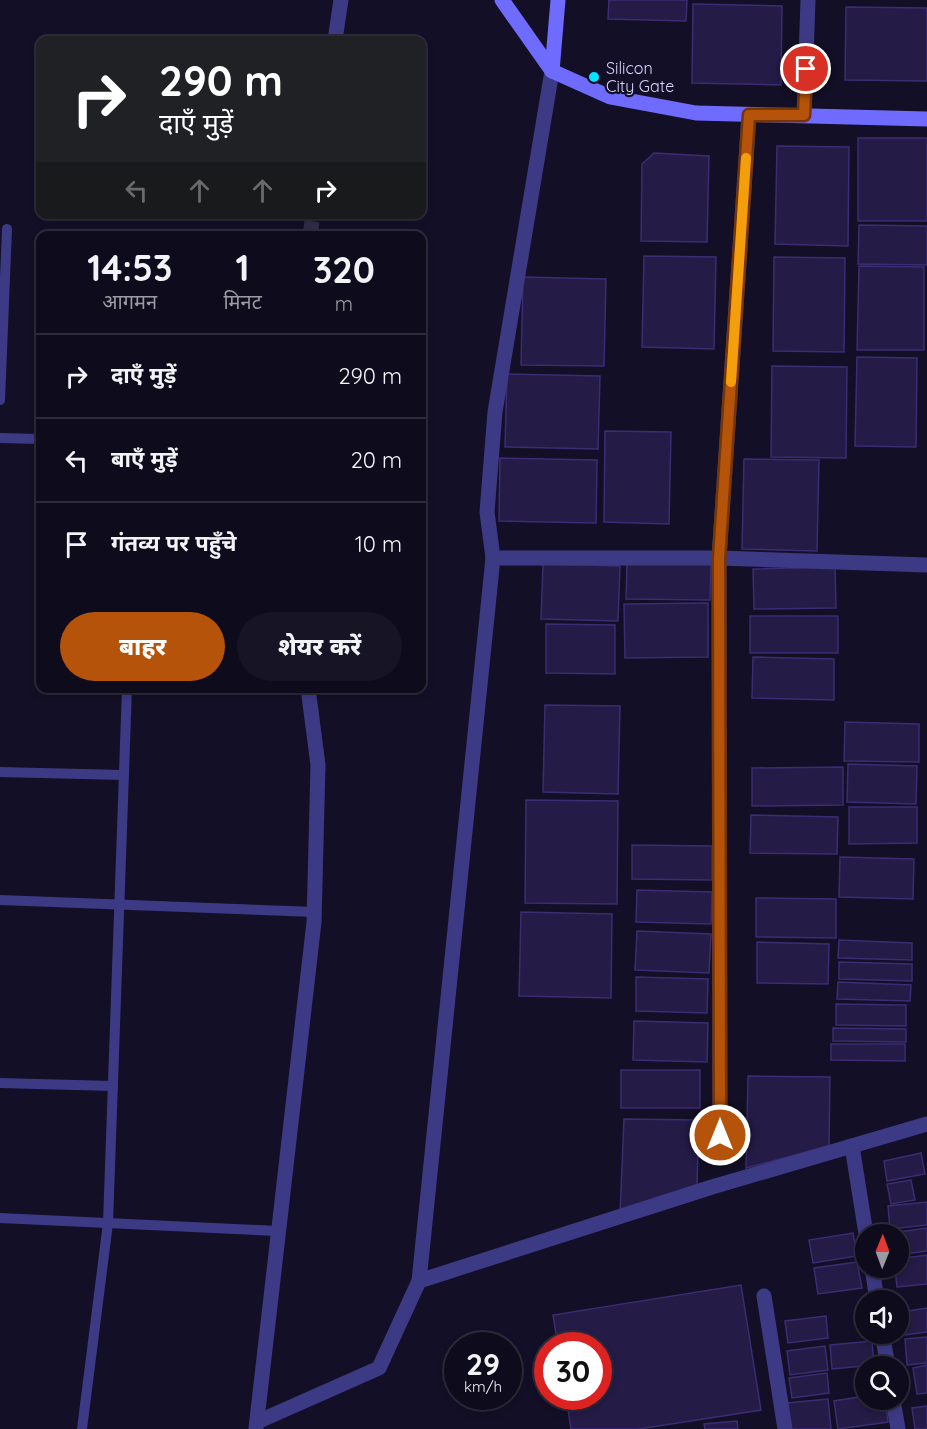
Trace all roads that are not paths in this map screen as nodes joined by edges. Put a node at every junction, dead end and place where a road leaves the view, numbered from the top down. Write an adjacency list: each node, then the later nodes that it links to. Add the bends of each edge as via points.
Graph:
1 (341, 0): 5 (street)
2 (502, 0): 6 (street)
3 (558, 0): 6 (street)
4 (808, 0): 8 (street)
5 (336, 36)
6 (552, 71): 7 (street, via 610,97 696,113); 15 (street, via 495,412 487,512)
7 (749, 115): 8 (street); 16 (street)
8 (804, 115): 9 (street)
9 (927, 119)
10 (7, 229): 11 (lane)
11 (2, 283): 12 (lane)
12 (0, 400)
13 (0, 438): 14 (lane)
14 (36, 439)
15 (492, 558): 16 (street); 34 (street)
16 (719, 558): 17 (street); 28 (street)
17 (927, 565)
18 (127, 693): 21 (lane)
19 (309, 693): 24 (street, via 318,765)
20 (0, 772): 21 (lane)
21 (124, 775): 23 (lane)
22 (0, 900): 23 (lane)
23 (119, 904): 24 (lane); 26 (lane)
24 (315, 912): 33 (street)
25 (0, 1083): 26 (lane)
26 (113, 1086): 31 (lane)
27 (927, 1124): 29 (street)
28 (720, 1135)
29 (852, 1146): 32 (street); 34 (street)
30 (0, 1218): 31 (lane)
31 (108, 1223): 33 (lane); 38 (lane)
32 (864, 1224)
33 (278, 1231): 37 (street)
34 (419, 1281): 37 (street, via 379,1368)
35 (764, 1296): 39 (street)
36 (895, 1410): 40 (street)
37 (256, 1425)
38 (82, 1429)
39 (785, 1429)
40 (898, 1429)

